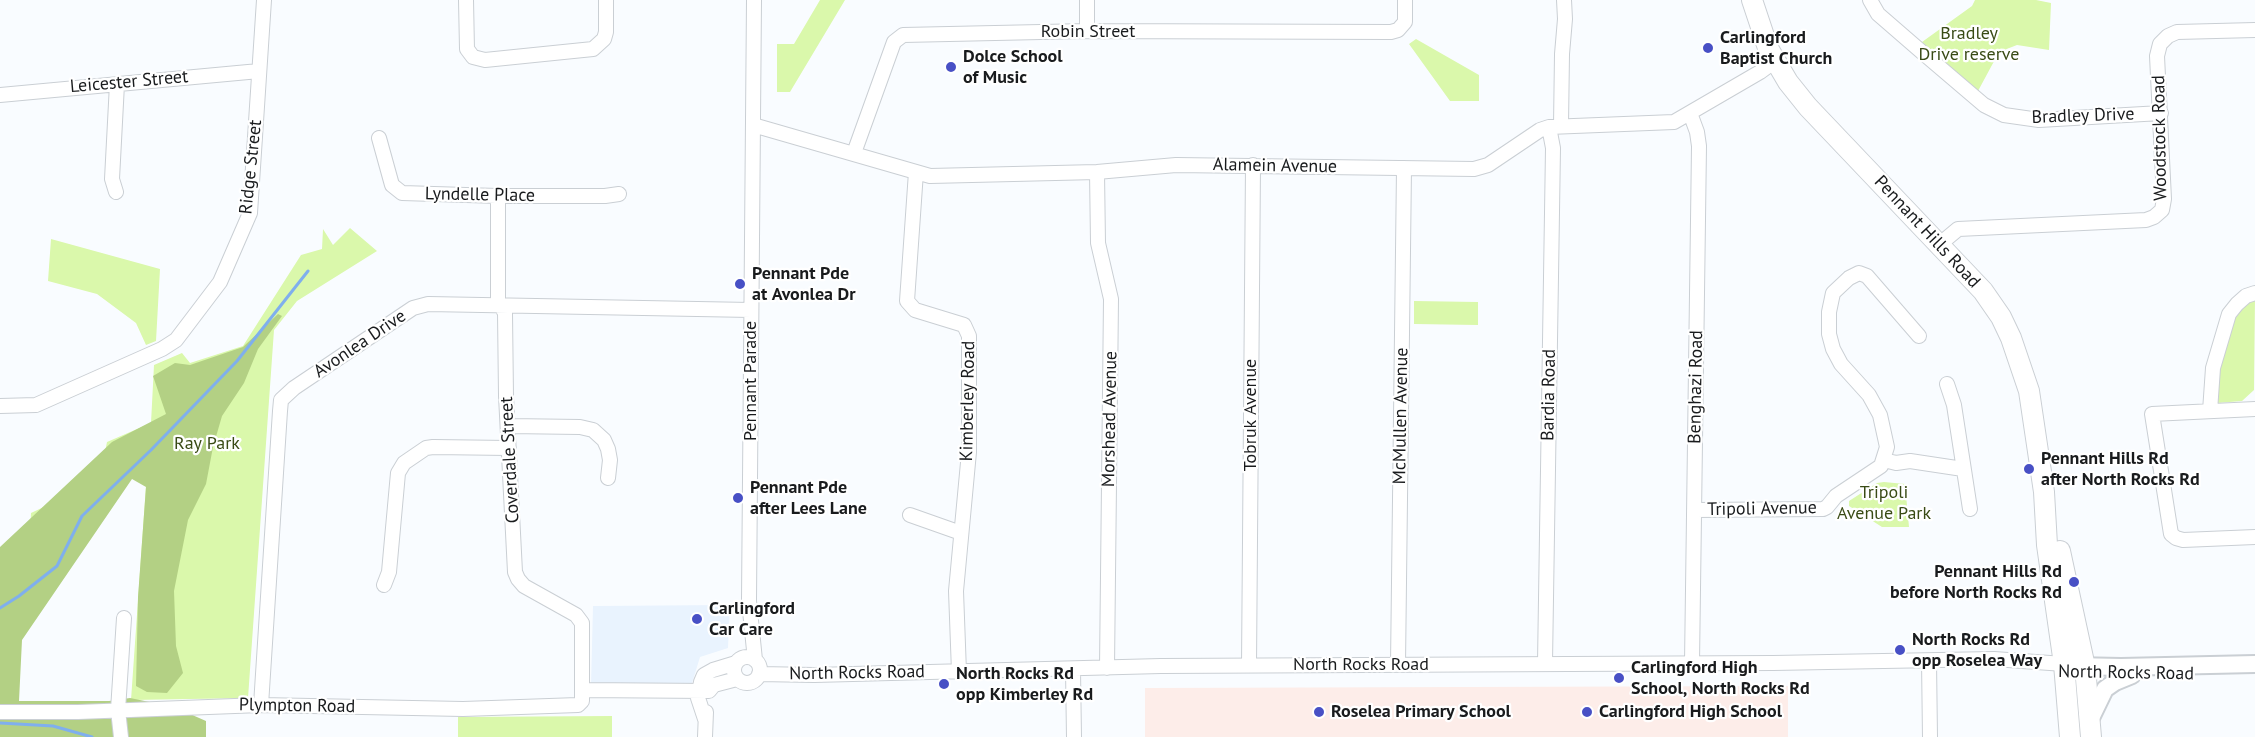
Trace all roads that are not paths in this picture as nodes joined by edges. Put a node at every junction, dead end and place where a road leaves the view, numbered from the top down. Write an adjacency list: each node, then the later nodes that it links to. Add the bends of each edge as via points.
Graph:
1 (264, 0): 13 (street, Ridge Street)
2 (466, 0): 3 (street, via 467,50 473,57 485,60 593,49 606,32)
3 (606, 0)
4 (754, 0): 18 (street, Pennant Parade)
5 (1087, 0): 11 (street)
6 (1406, 0): 11 (street, Robin Street, via 1402,27 1391,32)
7 (1564, 0): 19 (street, Bardia Road)
8 (1752, 0): 12 (highway, Pennant Hills Road)
9 (1870, 0): 16 (street, Bradley Drive, via 1878,14 1923,53 1984,105 2004,115 2039,120)
10 (2255, 30): 16 (street, Woodstock Road, via 2177,32 2165,38 2157,52)
11 (1087, 31): 21 (street, Robin Street, via 903,35 894,42)
12 (1775, 61): 17 (street, Alamein Avenue); 29 (highway, Pennant Hills Road, via 1808,107)
13 (259, 71): 14 (street, Leicester Street); 35 (street, Ridge Street, via 250,213 220,282 176,340 36,405)
14 (117, 84): 15 (street, Leicester Street); 26 (street, via 112,179)
15 (0, 95)
16 (2161, 112): 29 (street, Woodstock Road, via 2164,202 2154,217 1958,229)
17 (1690, 113): 19 (street, Alamein Avenue, via 1665,124); 45 (street, Benghazi Road, via 1699,146)
18 (753, 125): 21 (street, Alamein Avenue); 32 (street, Pennant Parade)
19 (1555, 126): 23 (street, Alamein Avenue, via 1540,130 1479,168); 52 (street, Bardia Road)
20 (379, 138): 28 (street, Lyndelle Place, via 390,181 399,192)
21 (854, 153): 24 (street, Alamein Avenue)
22 (1253, 165): 23 (street, Alamein Avenue); 25 (street, Alamein Avenue, via 1176,165); 57 (street, Tobruk Avenue)
23 (1404, 168): 55 (street, McMullen Avenue)
24 (916, 172): 25 (street, Alamein Avenue, via 930,176); 47 (street, Kimberley Road, via 907,301 915,310 961,323 969,333 969,447)
25 (1097, 172): 58 (street, Morshead Avenue, via 1098,243 1111,299)
26 (116, 192)
27 (619, 194): 28 (street, Lyndelle Place)
28 (498, 196): 31 (street, Coverdale Street)
29 (1940, 244): 43 (highway, Pennant Hills Road, via 1983,291 2011,338 2029,391)
30 (2255, 293): 37 (street, via 2236,304 2229,314 2213,368)
31 (501, 307): 32 (street, Avonlea Drive); 38 (street, Coverdale Street, via 505,313); 68 (street, Avonlea Drive, via 428,304 413,308 281,400)
32 (751, 310): 54 (street, Pennant Parade)
33 (1919, 336): 40 (street, via 1865,274 1855,274 1833,293 1828,320 1830,341 1841,364 1869,395 1880,415 1887,440)
34 (1947, 384): 41 (street)
35 (0, 406)
36 (2255, 409): 37 (street)
37 (2210, 411): 48 (street, via 2152,414 2170,532 2183,540)
38 (509, 426): 39 (street, Coverdale Street); 42 (street, via 593,430 608,449)
39 (509, 448): 49 (street, via 426,448 402,465 398,473 389,572); 66 (street, Coverdale Street, via 516,576 524,586 576,615 582,623)
40 (1884, 460): 41 (street); 45 (street, Tripoli Avenue, via 1823,509)
41 (1963, 469): 44 (street)
42 (608, 478)
43 (2044, 492): 59 (highway, Pennant Hills Road, via 2047,546); 62 (highway, Pennant Hills Road)
44 (1970, 509)
45 (1694, 510): 53 (street, Benghazi Road)
46 (910, 515): 47 (street)
47 (961, 533): 61 (street, Kimberley Road, via 956,594)
48 (2255, 537)
49 (384, 585)
50 (124, 618): 69 (street)
51 (1929, 661): 53 (street, North Rocks Road); 59 (street, North Rocks Road, via 1994,659); 75 (street)
52 (1545, 663): 53 (street, North Rocks Road); 55 (street, North Rocks Road)
53 (1692, 663)
54 (748, 664): 61 (street, North Rocks Road, via 814,675); 65 (street, Pennant Parade, via 734,671); 65 (street, via 755,680 748,683); 67 (street, North Rocks Road, via 704,675)
55 (1398, 664): 57 (street, North Rocks Road)
56 (2255, 664): 62 (main road, North Rocks Road)
57 (1249, 665): 58 (street, North Rocks Road)
58 (1107, 668): 60 (street, North Rocks Road)
59 (2064, 669): 62 (main road, North Rocks Road); 76 (highway, Pennant Hills Road)
60 (1073, 670): 61 (street, North Rocks Road); 74 (street)
61 (959, 672)
62 (2086, 672): 64 (main road, North Rocks Road); 71 (highway, Pennant Hills Road)
63 (2255, 673): 64 (main road, North Rocks Road)
64 (2132, 675): 71 (main road, via 2105,689)
65 (737, 679): 67 (street)
66 (582, 690): 67 (street); 68 (street, Plympton Road, via 578,705 463,709)
67 (704, 691): 73 (street)
68 (261, 705): 69 (street, Plympton Road)
69 (118, 710): 70 (street, Plympton Road); 72 (street)
70 (0, 712)
71 (2090, 728)
72 (121, 737)
73 (705, 737)
74 (1074, 737)
75 (1930, 737)
76 (2070, 737)

